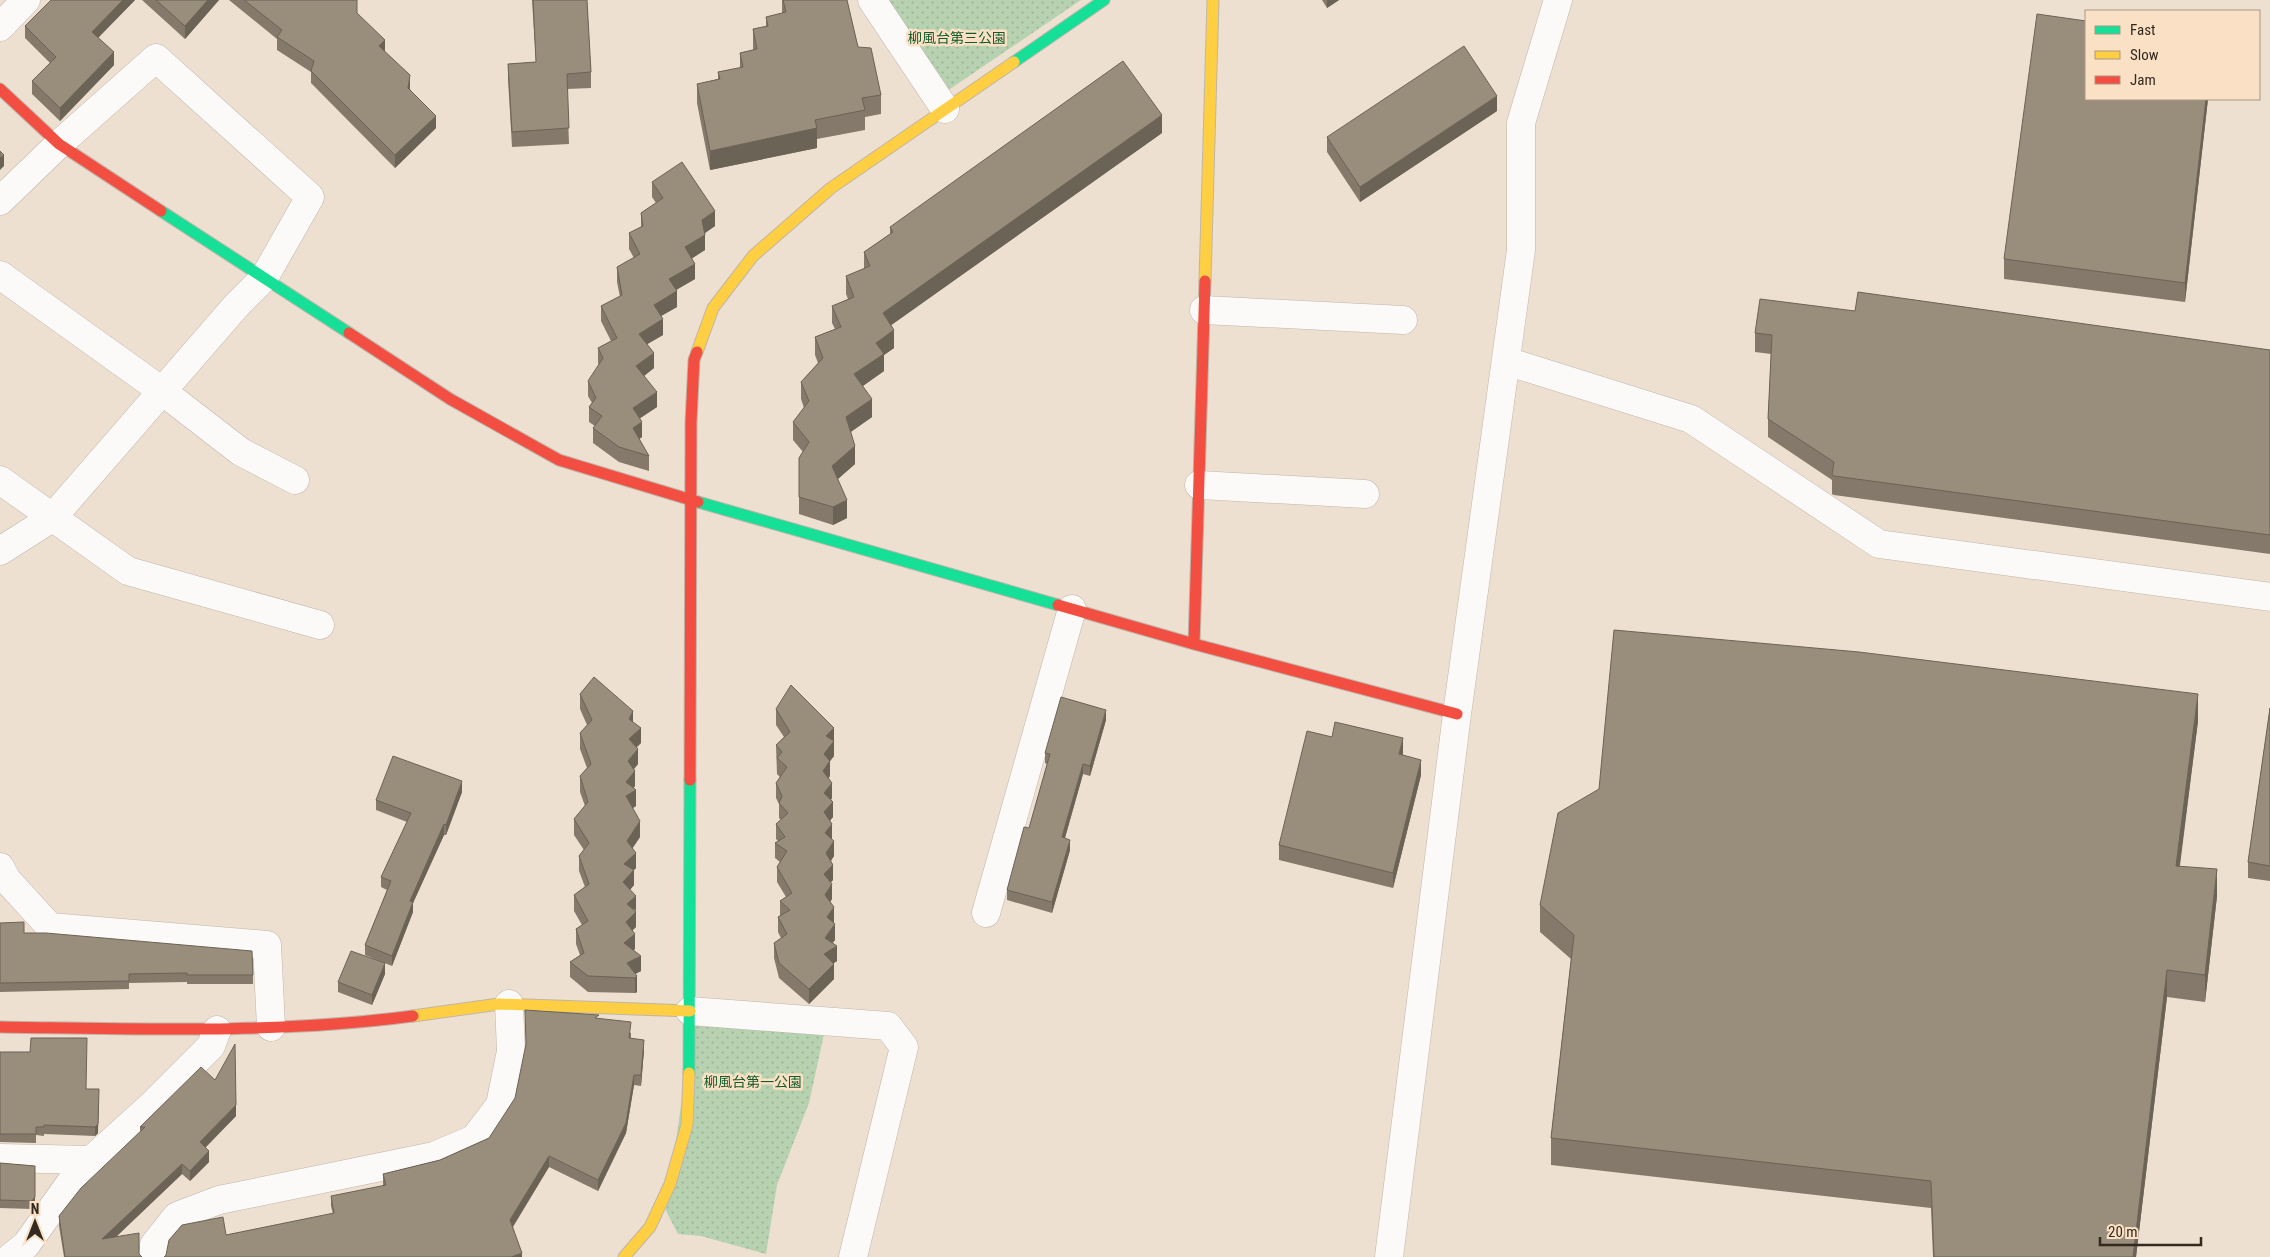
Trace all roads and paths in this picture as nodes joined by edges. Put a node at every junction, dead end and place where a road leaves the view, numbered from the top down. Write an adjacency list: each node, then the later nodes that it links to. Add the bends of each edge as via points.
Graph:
1 (26, 0): 6 (street)
2 (872, 0): 8 (street)
3 (1104, 0): 8 (street)
4 (1213, 0): 13 (street)
5 (1558, 0): 15 (street, via 1522,123 1521,250)
6 (0, 27)
7 (0, 89): 9 (street)
8 (946, 110): 21 (street, via 831,188 753,256 713,308 694,360)
9 (59, 144): 10 (street); 12 (street); 12 (street, via 156,58 310,197)
10 (0, 201)
11 (0, 276): 16 (street)
12 (264, 278): 16 (street); 21 (street, via 450,399 559,460)
13 (1204, 310): 14 (street); 19 (street)
14 (1403, 320)
15 (1506, 361): 24 (street, via 1691,420 1879,544); 28 (street)
16 (162, 391): 18 (street, via 241,452); 22 (street)
17 (0, 480): 22 (street)
18 (296, 480)
19 (1198, 485): 20 (street); 27 (street)
20 (1365, 494)
21 (692, 500): 25 (street); 32 (street)
22 (53, 516): 23 (street); 26 (street, via 128,572)
23 (0, 551)
24 (2270, 597)
25 (1072, 609): 27 (street); 30 (street)
26 (320, 625)
27 (1194, 644): 28 (street)
28 (1457, 714): 42 (street)
29 (2, 876): 34 (street, via 50,927 267,945)
30 (986, 913)
31 (509, 1004): 32 (street); 34 (street, via 359,1023); 39 (street, via 511,1051 500,1105 474,1139 434,1156 219,1200 177,1216 154,1245)
32 (690, 1011): 40 (street, via 687,1125 670,1184 650,1227); 41 (street, via 888,1026 904,1047)
33 (0, 1027): 35 (street)
34 (271, 1027): 35 (street)
35 (217, 1030): 37 (street, via 211,1046 151,1106)
36 (0, 1158): 37 (street)
37 (90, 1160): 38 (street, via 26,1245)
38 (11, 1257)
39 (153, 1257)
40 (624, 1257)
41 (853, 1257)
42 (1389, 1257)

